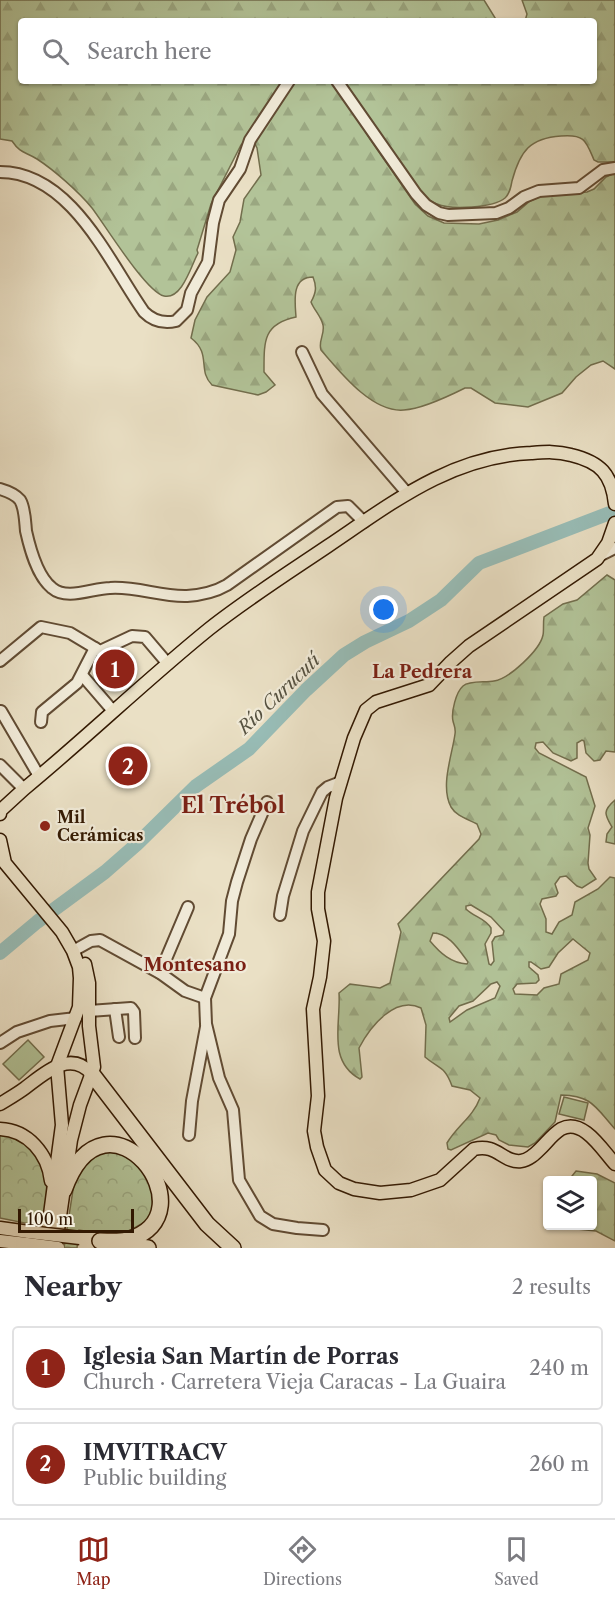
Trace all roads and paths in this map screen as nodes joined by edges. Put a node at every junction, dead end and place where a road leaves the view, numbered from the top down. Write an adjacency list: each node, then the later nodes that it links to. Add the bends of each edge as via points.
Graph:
1 (287, 84): 4 (street, via 250,140 240,169 219,200 206,267 185,313 171,322 156,320 144,312 85,222 67,202 27,176)
2 (339, 84): 3 (street, via 421,201 440,213 502,212 532,193 579,188 603,170)
3 (615, 168)
4 (0, 172)
5 (302, 352): 8 (street, via 322,394)
6 (614, 486): 8 (main road, via 591,460 558,452 508,454 468,464); 9 (main road)
7 (0, 489): 10 (street, via 21,501 28,540 41,574 51,588 68,594 109,588 188,596 213,591 337,507 348,506)
8 (407, 493): 10 (main road)
9 (615, 504)
10 (364, 522): 15 (main road, via 242,604)
11 (615, 523): 12 (main road)
12 (613, 542): 22 (main road, via 603,554 469,646 429,685 370,705)
13 (94, 648): 14 (street, via 70,633 41,627); 15 (street, via 100,651 132,636 145,637); 16 (street)
14 (0, 661)
15 (168, 664): 17 (main road)
16 (82, 675): 17 (street); 19 (street, via 42,712)
17 (113, 711): 21 (main road)
18 (2, 718): 21 (street)
19 (41, 722)
20 (0, 765): 23 (street)
21 (39, 776): 23 (main road)
22 (341, 782): 28 (street, via 322,792 303,831); 44 (main road, via 317,902 324,941 313,1009 318,1096 314,1131 325,1170 339,1183 354,1189 380,1193 411,1190 440,1179 474,1149 492,1149 519,1162 534,1155 561,1129 572,1127 586,1132)
23 (24, 789): 25 (main road)
24 (267, 802): 31 (street, via 237,882 229,934)
25 (0, 812)
26 (1, 846): 29 (main road)
27 (188, 907): 30 (street)
28 (280, 915)
29 (75, 950): 30 (street, via 100,940); 33 (main road, via 85,964); 34 (main road, via 80,978)
30 (160, 973): 31 (street, via 185,991)
31 (205, 998): 35 (street)
32 (115, 1009): 33 (street); 36 (street); 37 (street, via 131,1008 134,1012)
33 (89, 1011): 40 (main road)
34 (76, 1018): 38 (street, via 50,1021 17,1032); 39 (main road)
35 (206, 1024): 43 (street); 47 (street, via 219,1078 233,1110 239,1180 249,1199 260,1216 273,1224)
36 (119, 1037)
37 (135, 1038)
38 (0, 1043)
39 (57, 1066): 40 (main road, via 77,1063); 41 (main road); 45 (main road, via 62,1125)
40 (92, 1074): 45 (main road); 54 (highway, via 207,1224)
41 (0, 1104)
42 (0, 1129): 45 (main road, via 13,1131 34,1143)
43 (189, 1136)
44 (615, 1164)
45 (58, 1191): 50 (highway, via 81,1157 106,1145 129,1150 153,1175 161,1201 152,1225 126,1240); 51 (main road); 52 (main road)
46 (0, 1228): 48 (main road)
47 (322, 1230)
48 (28, 1238): 49 (main road); 50 (main road, bridge); 52 (main road, bridge)
49 (0, 1241)
50 (100, 1241): 53 (highway)
51 (45, 1248)
52 (57, 1248)
53 (148, 1248)
54 (233, 1248)

